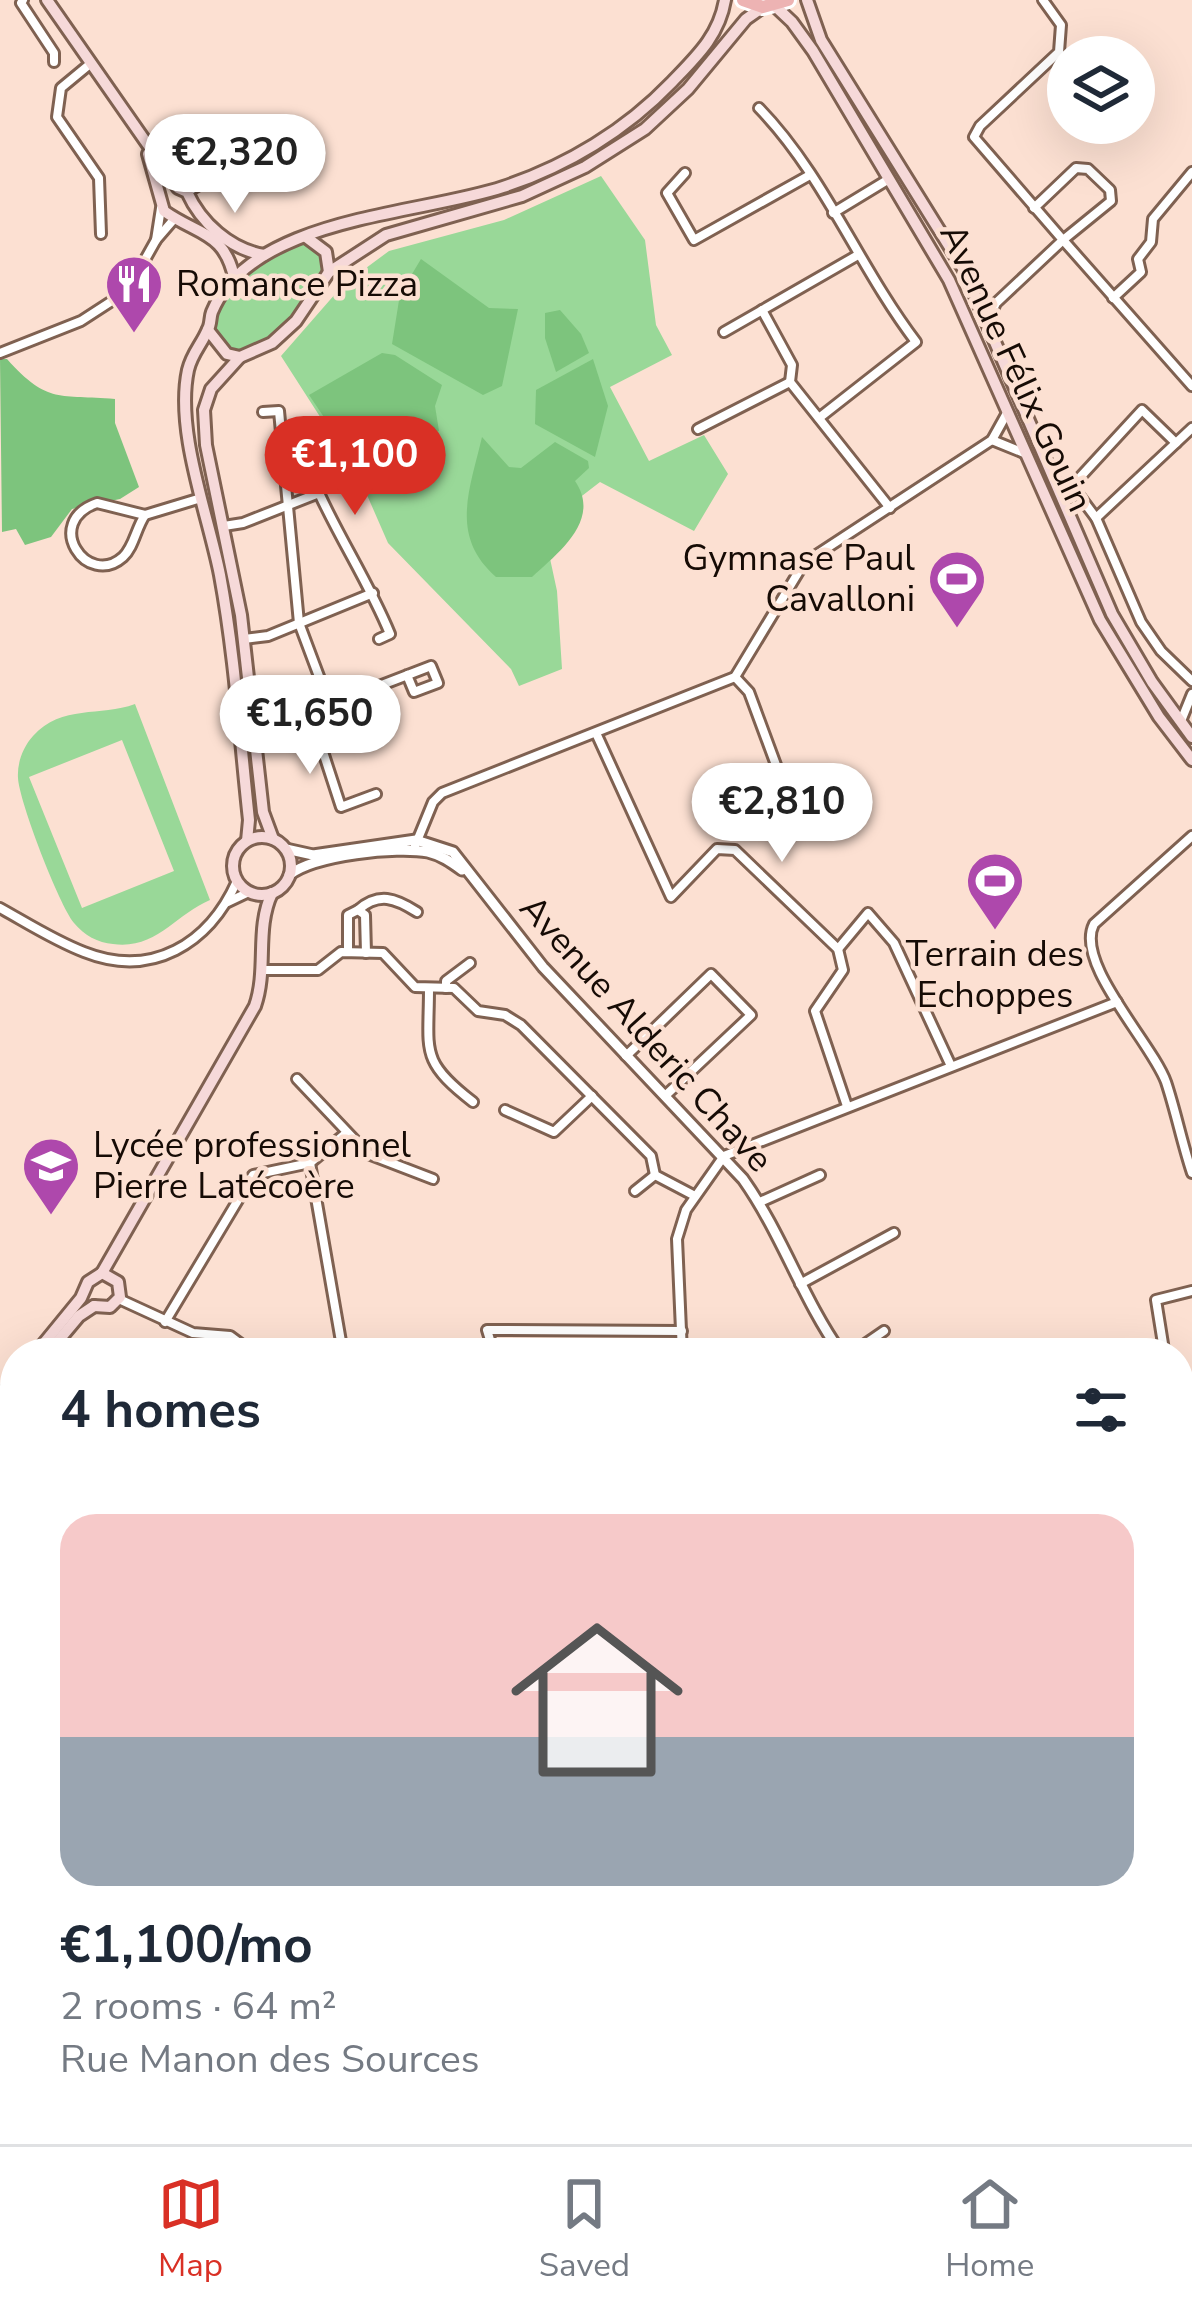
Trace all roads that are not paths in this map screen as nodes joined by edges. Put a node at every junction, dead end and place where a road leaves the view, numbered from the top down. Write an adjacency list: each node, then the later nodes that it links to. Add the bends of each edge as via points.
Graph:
1 (23, 0): 8 (street)
2 (47, 0): 9 (main road)
3 (725, 0): 24 (main road, via 699,54 591,148 504,187)
4 (742, 0): 7 (main road)
5 (807, 0): 32 (main road, Avenue Félix Gouin, via 821,40)
6 (1042, 0): 19 (street, via 1061,25 1060,52 974,137)
7 (775, 4): 15 (main road, Avenue Félix Gouin); 29 (main road, via 746,19 645,130 585,167 505,202 386,235)
8 (54, 62)
9 (90, 64): 11 (main road); 23 (street, via 61,88 57,117 99,178)
10 (759, 107): 14 (street)
11 (143, 140): 17 (main road); 18 (main road)
12 (1192, 172): 33 (street, via 1153,219 1141,272)
13 (686, 173): 14 (street, via 667,194 694,240)
14 (810, 175): 20 (street)
15 (890, 178): 20 (street); 44 (main road, Avenue Félix Gouin, via 949,280)
16 (208, 180): 17 (street)
17 (186, 195): 18 (main road); 21 (main road, via 188,214); 27 (main road, via 234,247)
18 (162, 199): 21 (main road); 25 (street)
19 (1034, 208): 26 (street); 26 (street, via 1076,168 1110,190 1111,201)
20 (833, 213): 28 (street)
21 (176, 218): 22 (main road); 25 (street)
22 (192, 226): 25 (street); 30 (main road, via 226,253)
23 (101, 234)
24 (306, 237): 27 (main road); 29 (main road, via 326,252)
25 (159, 238): 39 (street, via 118,297)
26 (1063, 240): 31 (street); 33 (street)
27 (264, 255): 30 (main road)
28 (858, 255): 34 (street); 45 (street, via 916,342)
29 (329, 272): 40 (main road, via 286,331)
30 (235, 281): 36 (main road)
31 (1004, 294): 32 (street); 35 (street)
32 (976, 297): 35 (main road, Avenue Félix Gouin)
33 (1114, 298): 42 (street)
34 (762, 310): 37 (street); 41 (street, via 792,365)
35 (986, 323): 51 (main road, Avenue Félix Gouin)
36 (208, 330): 40 (main road, via 227,354); 53 (main road, via 194,350 185,406)
37 (724, 332)
38 (0, 340): 39 (street)
39 (2, 353)
40 (240, 357): 58 (main road, via 204,410)
41 (790, 382): 45 (street); 47 (street)
42 (1192, 386)
43 (263, 412): 54 (street, via 280,412)
44 (1008, 412): 48 (street); 50 (main road, Avenue Félix Gouin)
45 (819, 418): 55 (street)
46 (1192, 428): 49 (street)
47 (698, 429)
48 (992, 440): 50 (street); 55 (street)
49 (1176, 443): 52 (street, via 1142,410); 57 (street)
50 (1026, 454): 71 (main road, Avenue Félix Gouin, via 1100,620)
51 (1054, 486): 52 (street); 68 (main road, Avenue Félix Gouin, via 1118,625)
52 (1072, 486): 57 (street)
53 (202, 497): 56 (street); 76 (main road, via 231,653)
54 (287, 505): 58 (street); 59 (street, via 319,493); 60 (street)
55 (890, 508): 63 (street, via 804,563)
56 (145, 515): 56 (street, via 107,503 87,506 73,522 72,543 84,560 112,563 128,551)
57 (1096, 518): 65 (street, via 1141,622)
58 (224, 526): 61 (main road)
59 (373, 593): 60 (street); 62 (street, via 390,634)
60 (299, 623): 61 (street); 66 (street)
61 (244, 639): 75 (main road, via 263,812)
62 (379, 639)
63 (738, 673): 69 (street); 73 (street, via 779,772)
64 (407, 675): 66 (street, via 353,696)
65 (1192, 681)
66 (323, 687): 72 (street, via 310,712 341,807)
67 (1192, 694): 68 (street)
68 (1180, 722): 70 (main road, Avenue Félix Gouin)
69 (596, 733): 77 (street, via 442,793); 88 (street, via 671,897 725,846)
70 (1192, 737)
71 (1192, 760)
72 (376, 794)
73 (742, 800)
74 (1192, 836): 95 (street, via 1085,936)
75 (273, 839): 76 (main road); 78 (main road)
76 (247, 841): 80 (main road, via 234,856)
77 (415, 846): 78 (street, via 313,855); 79 (street, via 314,861); 96 (street, Avenue Alderic Chave, via 453,852)
78 (286, 849): 79 (main road)
79 (290, 875): 82 (main road)
80 (236, 881): 81 (main road); 83 (street)
81 (250, 893): 82 (main road); 83 (street); 87 (main road)
82 (272, 893): 87 (main road)
83 (227, 903): 84 (street, via 188,945 143,961 87,954)
84 (0, 908)
85 (358, 910): 86 (street, via 371,899 396,898); 89 (street, via 348,915); 90 (street)
86 (417, 912)
87 (262, 933): 92 (main road)
88 (838, 949): 97 (street, via 868,914 894,943); 102 (street, via 843,970 815,1011)
89 (348, 952): 90 (street); 92 (street, via 318,970)
90 (366, 953): 93 (street, via 382,953 415,987)
91 (470, 963): 94 (street)
92 (262, 970): 115 (main road, via 246,1024)
93 (428, 988): 94 (street); 101 (street, via 437,1074)
94 (446, 988): 99 (street, via 478,1011 521,1025)
95 (1117, 1002): 97 (street); 107 (street, via 1165,1080)
96 (626, 1056): 100 (street, Avenue Alderic Chave); 100 (street, via 711,974 738,1001 751,1015)
97 (951, 1066): 102 (street)
98 (298, 1079): 104 (street)
99 (592, 1096): 103 (street, via 554,1132); 108 (street, via 651,1156)
100 (665, 1096): 105 (street, Avenue Alderic Chave)
101 (473, 1102)
102 (847, 1106): 105 (street)
103 (505, 1110)
104 (345, 1134): 106 (street); 110 (street, via 376,1160)
105 (724, 1156): 112 (street); 113 (street, Avenue Alderic Chave)
106 (310, 1163): 121 (street, via 245,1182); 127 (street)
107 (1192, 1173)
108 (655, 1175): 111 (street); 112 (street)
109 (820, 1175): 113 (street)
110 (433, 1179)
111 (635, 1191)
112 (694, 1196): 122 (street, via 677,1239)
113 (760, 1202): 116 (street, Avenue Alderic Chave)
114 (894, 1232): 116 (street)
115 (108, 1275): 118 (main road, via 92,1277); 119 (main road)
116 (800, 1284): 130 (street, Avenue Alderic Chave)
117 (1192, 1291): 132 (street, via 1156,1300)
118 (86, 1292): 120 (main road); 124 (main road)
119 (119, 1298): 120 (main road); 121 (street)
120 (94, 1306): 125 (main road)
121 (165, 1322): 126 (street)
122 (682, 1330): 128 (street, via 487,1330); 129 (street)
123 (884, 1331): 131 (street)
124 (49, 1338)
125 (61, 1338)
126 (233, 1338)
127 (340, 1338)
128 (489, 1338)
129 (682, 1338)
130 (832, 1338)
131 (874, 1338)
132 (1162, 1338)

